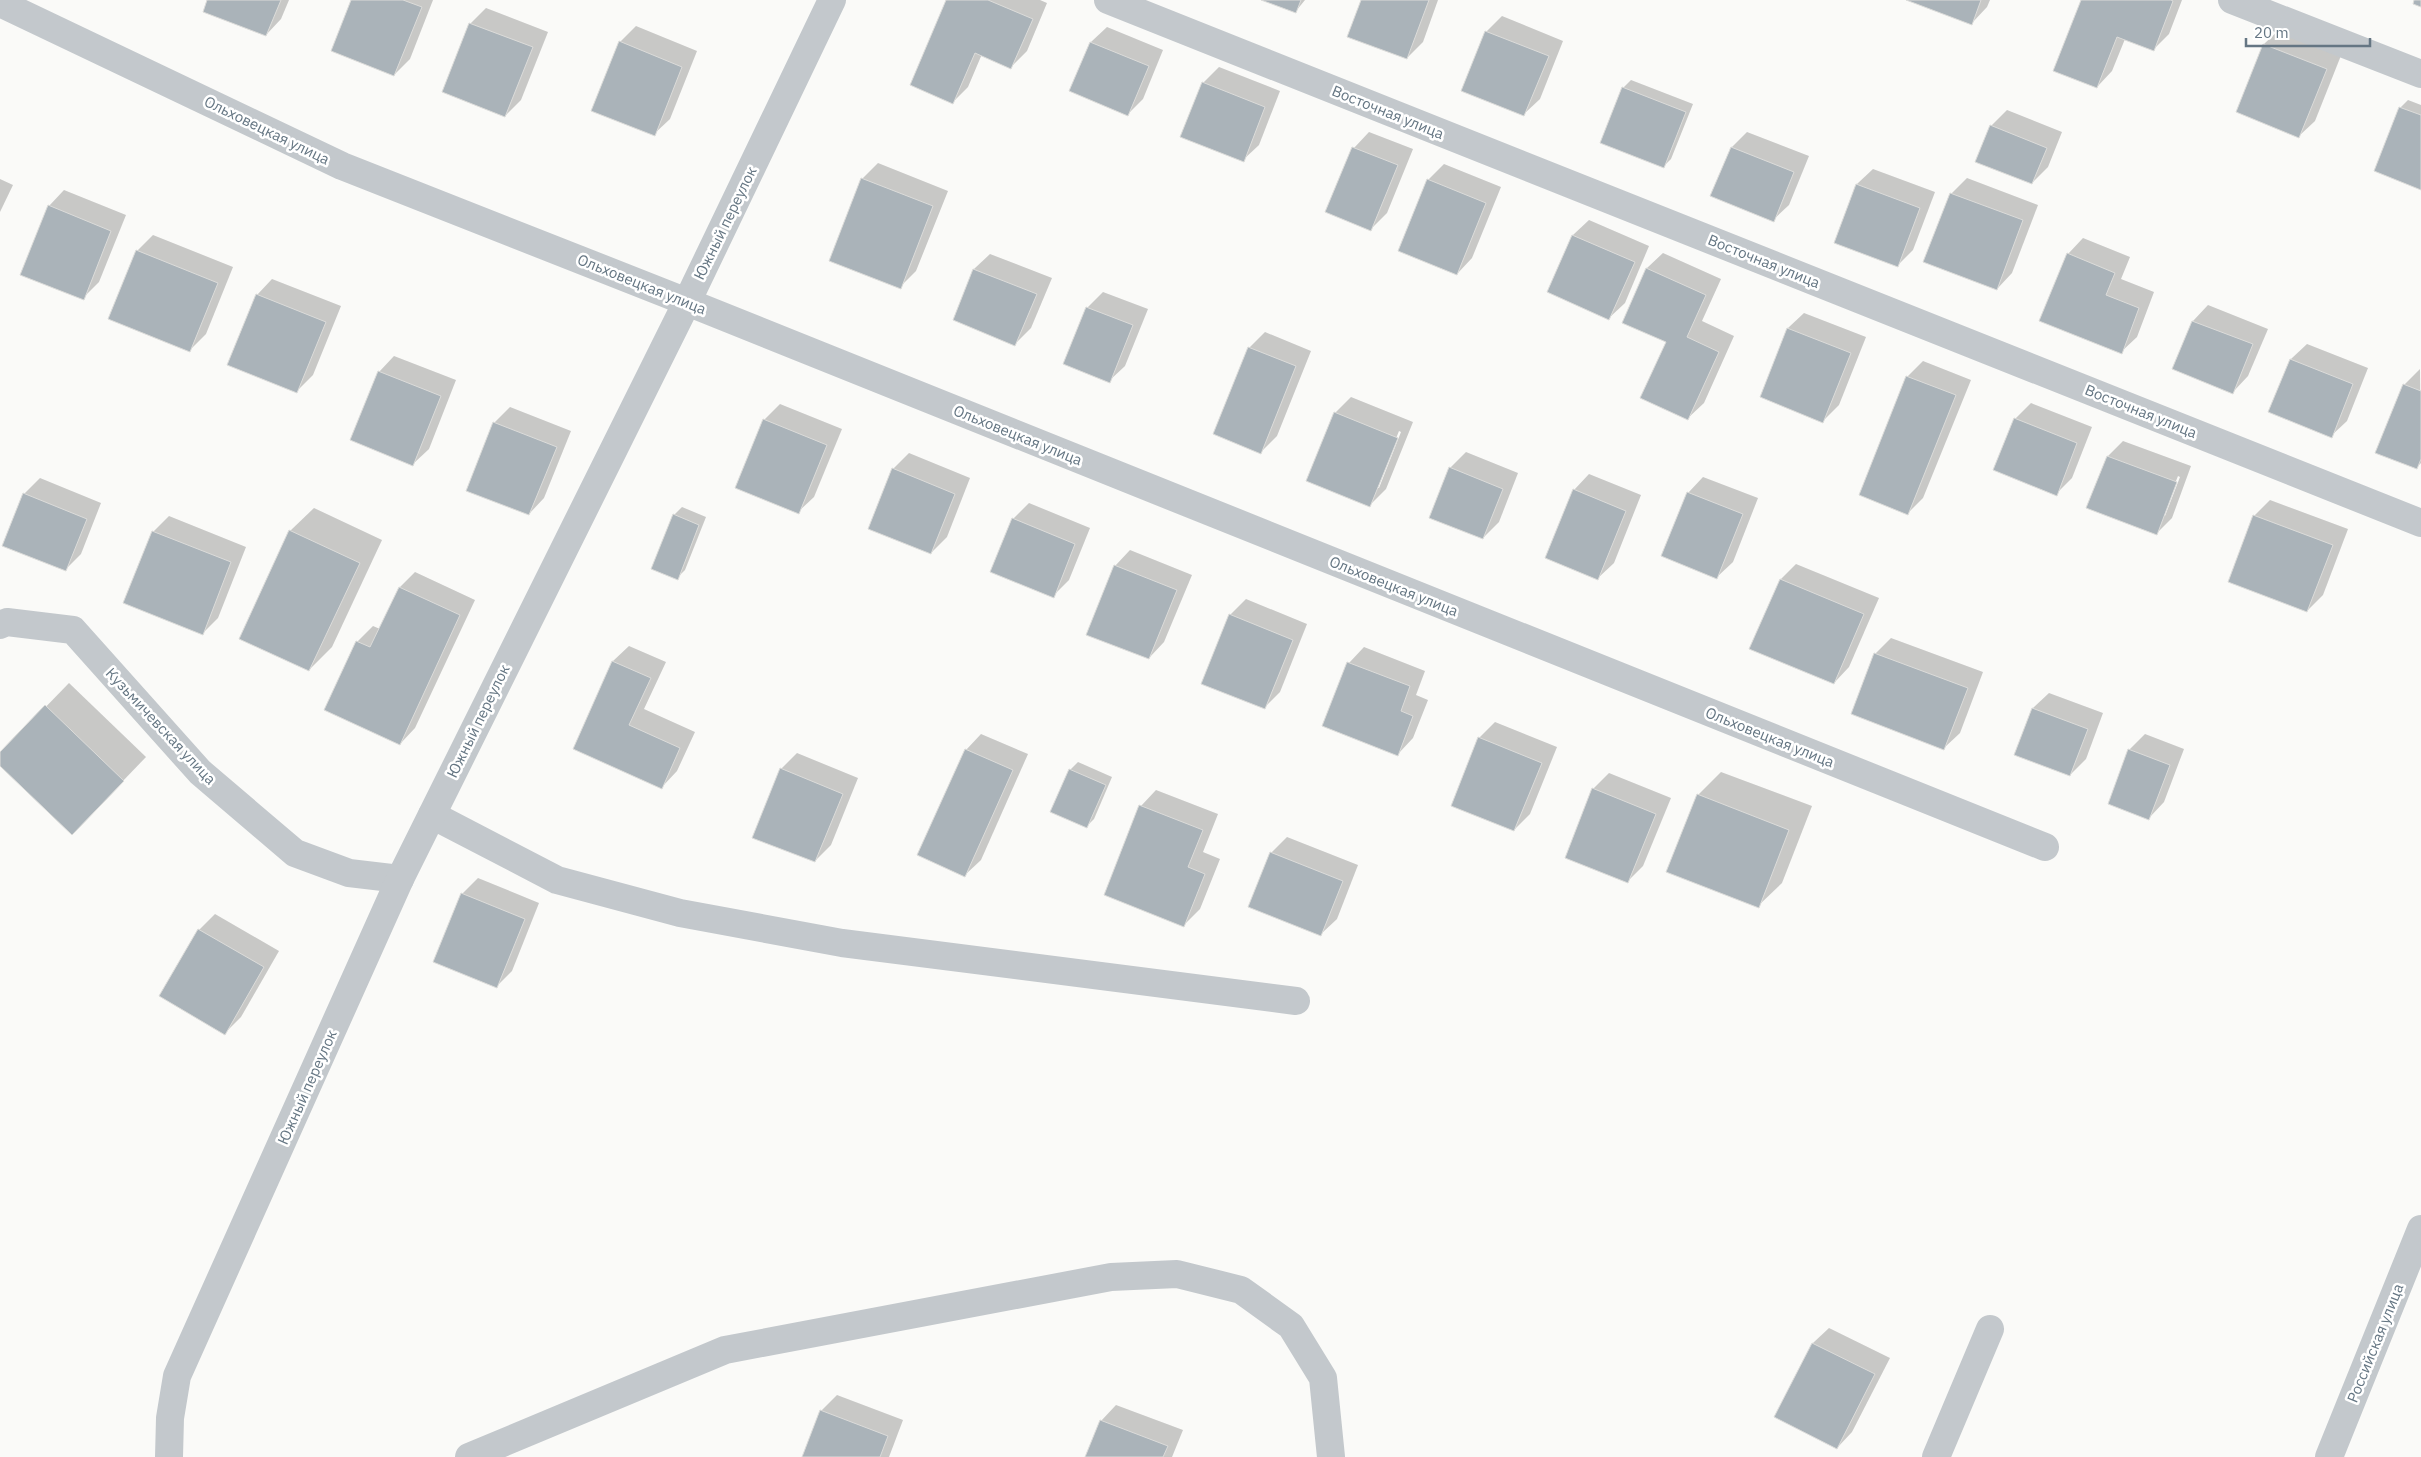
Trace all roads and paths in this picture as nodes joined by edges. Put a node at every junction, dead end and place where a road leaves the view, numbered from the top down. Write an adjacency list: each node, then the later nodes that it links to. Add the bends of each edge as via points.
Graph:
1 (832, 0): 6 (street, Южный переулок)
2 (1108, 0): 7 (street, Восточная улица)
3 (2232, 0): 5 (street)
4 (0, 3): 6 (street, Ольховецкая улица, via 342,166)
5 (2421, 74)
6 (687, 302): 9 (street, Южный переулок); 10 (street, Ольховецкая улица)
7 (2421, 523)
8 (0, 625): 11 (street, Кузьмичевская улица, via 7,622 73,630 200,772 295,853 349,873)
9 (432, 815): 11 (street, Южный переулок); 12 (street, via 557,880 680,913 842,943)
10 (2044, 847)
11 (400, 879): 15 (street, Южный переулок, via 178,1376 170,1418)
12 (1296, 1001)
13 (2421, 1229): 19 (street, Российская улица)
14 (1990, 1329): 18 (street)
15 (169, 1457)
16 (469, 1457): 17 (street, via 725,1350 1111,1277 1177,1274 1241,1290 1291,1326 1323,1378)
17 (1331, 1457)
18 (1936, 1457)
19 (2329, 1457)

